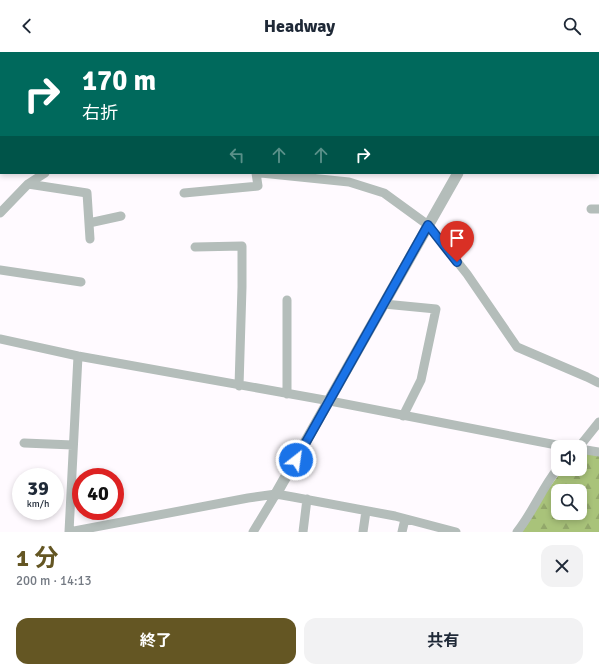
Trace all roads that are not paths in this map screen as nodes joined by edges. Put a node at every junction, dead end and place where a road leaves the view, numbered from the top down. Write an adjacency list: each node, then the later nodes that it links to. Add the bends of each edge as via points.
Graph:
1 (43, 174): 5 (street)
2 (256, 174): 6 (street, via 258,186)
3 (271, 174): 10 (street, via 349,182 384,193)
4 (457, 174): 10 (street)
5 (28, 184): 7 (street); 9 (street, via 87,193)
6 (184, 193)
7 (0, 213)
8 (121, 216): 9 (street)
9 (89, 223): 11 (street)
10 (428, 225): 16 (street); 19 (street, via 467,274 517,347)
11 (90, 239)
12 (195, 247): 20 (street, via 242,246)
13 (0, 270): 14 (street)
14 (81, 282)
15 (287, 300): 21 (street)
16 (384, 304): 22 (street); 23 (street, via 436,309 421,380)
17 (0, 339): 18 (street)
18 (78, 356): 20 (street); 28 (street)
19 (599, 383)
20 (239, 386): 21 (street)
21 (287, 394): 22 (street)
22 (330, 401): 23 (street); 32 (street)
23 (403, 416): 27 (street)
24 (599, 422): 25 (street)
25 (586, 440)
26 (24, 443): 28 (street)
27 (551, 444)
28 (73, 445): 37 (street)
29 (587, 449): 30 (street)
30 (599, 452)
31 (552, 476): 43 (street)
32 (276, 494): 33 (street); 36 (street); 38 (street)
33 (307, 499): 34 (street); 39 (street)
34 (366, 511): 35 (street); 40 (street)
35 (405, 519): 41 (street); 42 (street)
36 (109, 528): 37 (street)
37 (69, 532)
38 (254, 532)
39 (303, 532)
40 (363, 532)
41 (402, 532)
42 (456, 532)
43 (517, 532)

